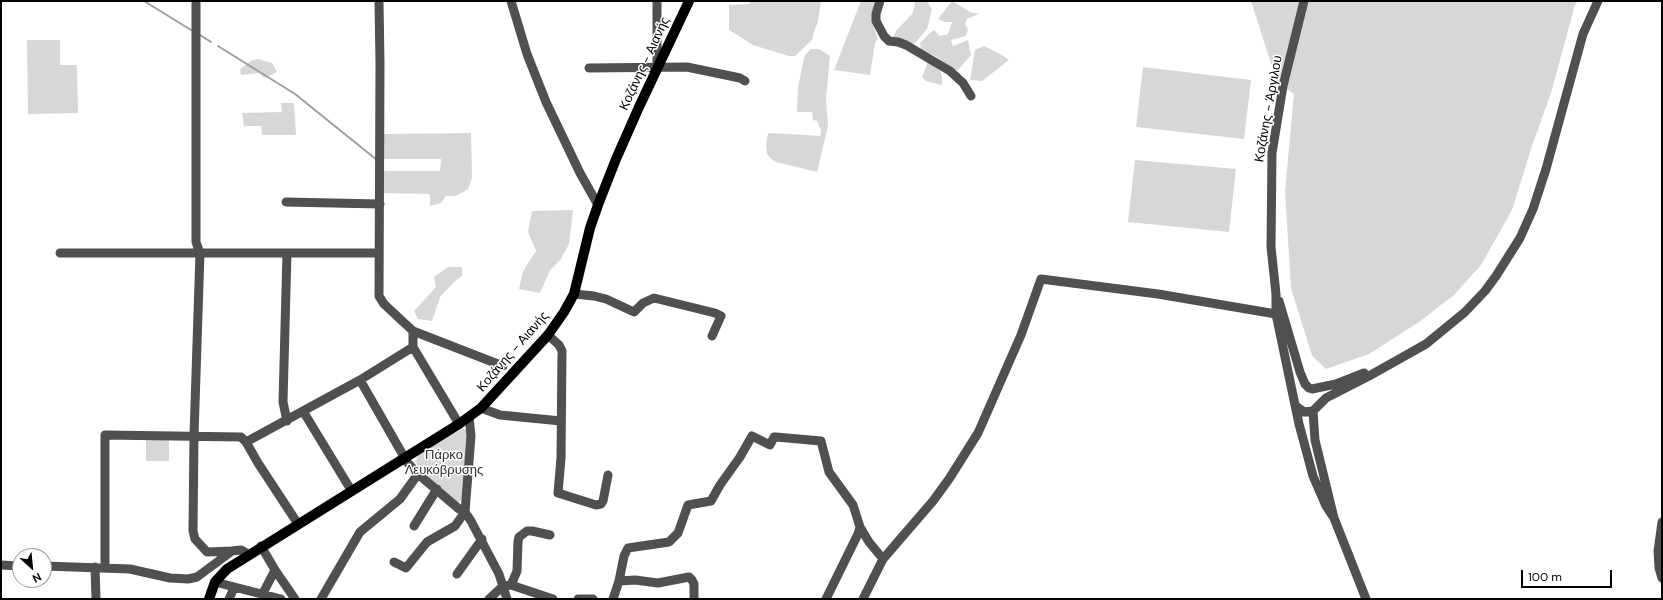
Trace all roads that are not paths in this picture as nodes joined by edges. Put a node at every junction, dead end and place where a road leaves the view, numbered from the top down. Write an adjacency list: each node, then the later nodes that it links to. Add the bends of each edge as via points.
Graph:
1 (196, 1): 17 (street, via 196,242)
2 (379, 1): 14 (street)
3 (511, 1): 15 (street, via 527,54 546,102)
4 (656, 1): 9 (street)
5 (689, 1): 9 (main road, Κοζάνης - Αιανής)
6 (880, 1): 12 (street, via 876,21 884,36 889,41 906,45 950,71)
7 (1304, 1): 21 (street, Κοζάνης - Άργιλου, via 1283,86 1272,153 1270,247)
8 (1598, 1): 28 (street, via 1583,34 1533,209 1513,252 1485,291 1457,320 1426,344)
9 (657, 67): 10 (street); 11 (street, via 707,70); 15 (main road, Κοζάνης - Αιανής)
10 (589, 68)
11 (745, 81)
12 (971, 96)
13 (286, 202): 14 (street)
14 (380, 204): 19 (street)
15 (598, 205): 20 (main road, Κοζάνης - Αιανής)
16 (60, 253): 17 (street)
17 (200, 253): 18 (street); 39 (street)
18 (287, 253): 19 (street); 36 (street, via 284,402)
19 (378, 253): 23 (street, via 379,296)
20 (574, 294): 24 (main road, Κοζάνης - Αιανής); 25 (street, via 606,299 634,312 643,303 654,298 715,313 721,316)
21 (1276, 294): 22 (street, Κοζάνης - Άργιλου); 30 (street, Κοζάνης - Άργιλου, via 1300,372 1305,384)
22 (1276, 314): 31 (street, Κοζάνης - Άργιλου); 58 (street, via 1158,294 1041,279 1021,335 978,433 933,501)
23 (413, 331): 26 (street); 27 (street)
24 (548, 335): 32 (main road, Κοζάνης - Αιανής); 37 (street, via 559,344 562,351)
25 (712, 336)
26 (413, 347): 29 (street); 38 (street)
27 (504, 366)
28 (1384, 367): 30 (street, via 1336,384); 33 (street, via 1326,398)
29 (360, 380): 34 (street); 41 (street)
30 (1310, 388): 31 (street, via 1298,391); 33 (street, Κοζάνης - Άργιλου, via 1319,396)
31 (1296, 403): 33 (street, via 1304,412); 47 (street, Κοζάνης - Άργιλου, via 1313,476)
32 (482, 408): 35 (main road, Κοζάνης - Αιανής); 37 (street, via 500,415)
33 (1316, 408): 47 (street, Κοζάνης - Άργιλου, via 1315,440)
34 (303, 411): 36 (street); 44 (street)
35 (469, 417): 38 (main road, Κοζάνης - Αιανής); 46 (street, via 471,436)
36 (287, 421): 40 (street)
37 (561, 421): 43 (street, via 558,493 596,505 601,504)
38 (459, 424): 41 (main road, Κοζάνης - Αιανής)
39 (194, 435): 40 (street, via 241,437); 56 (street, via 193,531 195,539); 63 (street, via 105,435)
40 (246, 442): 49 (street)
41 (404, 457): 42 (street); 44 (main road, Κοζάνης - Αιανής)
42 (418, 474): 45 (street); 78 (street, via 400,500 360,532)
43 (608, 475)
44 (351, 490): 49 (main road, Κοζάνης - Αιανής)
45 (437, 490): 46 (street); 50 (street)
46 (465, 512): 53 (street); 59 (street, via 455,526 427,542 406,568)
47 (1334, 518): 88 (street, Κοζάνης - Άργιλου)
48 (1662, 522): 67 (street, via 1658,551)
49 (298, 524): 54 (main road, Κοζάνης - Αιανής)
50 (414, 526)
51 (860, 527): 58 (street); 68 (street, via 853,505 829,472 822,441 774,437 770,445 752,436 711,501 688,506 678,533 669,542 628,548); 86 (street, via 855,543)
52 (550, 535): 70 (street, via 527,531 519,537 518,565)
53 (482, 539): 66 (street); 70 (street)
54 (261, 546): 57 (main road, Κοζάνης - Αιανής); 65 (street)
55 (232, 551): 56 (street); 57 (street, via 241,550); 64 (street)
56 (207, 552): 64 (street)
57 (248, 554): 69 (main road, Κοζάνης - Αιανής, via 227,569)
58 (883, 559): 87 (street)
59 (394, 562)
60 (1, 565): 61 (street)
61 (12, 566)
62 (52, 566): 63 (street)
63 (100, 567): 64 (street, via 130,569 170,578 188,579 197,577); 73 (street)
64 (209, 568)
65 (275, 570): 72 (street); 77 (street)
66 (457, 574)
67 (1662, 578)
68 (619, 581): 84 (street); 85 (street, via 658,582 689,578 694,584)
69 (215, 582): 71 (street); 74 (main road, Κοζάνης - Αιανής)
70 (507, 585): 79 (street); 80 (street); 81 (street)
71 (234, 588): 72 (street); 75 (street)
72 (262, 595): 76 (street)
73 (96, 599)
74 (209, 599)
75 (229, 599)
76 (281, 599)
77 (296, 599)
78 (321, 599)
79 (489, 599)
80 (507, 599)
81 (553, 599)
82 (578, 599): 83 (street)
83 (593, 599)
84 (613, 599)
85 (694, 599)
86 (826, 599)
87 (863, 599)
88 (1366, 599)

